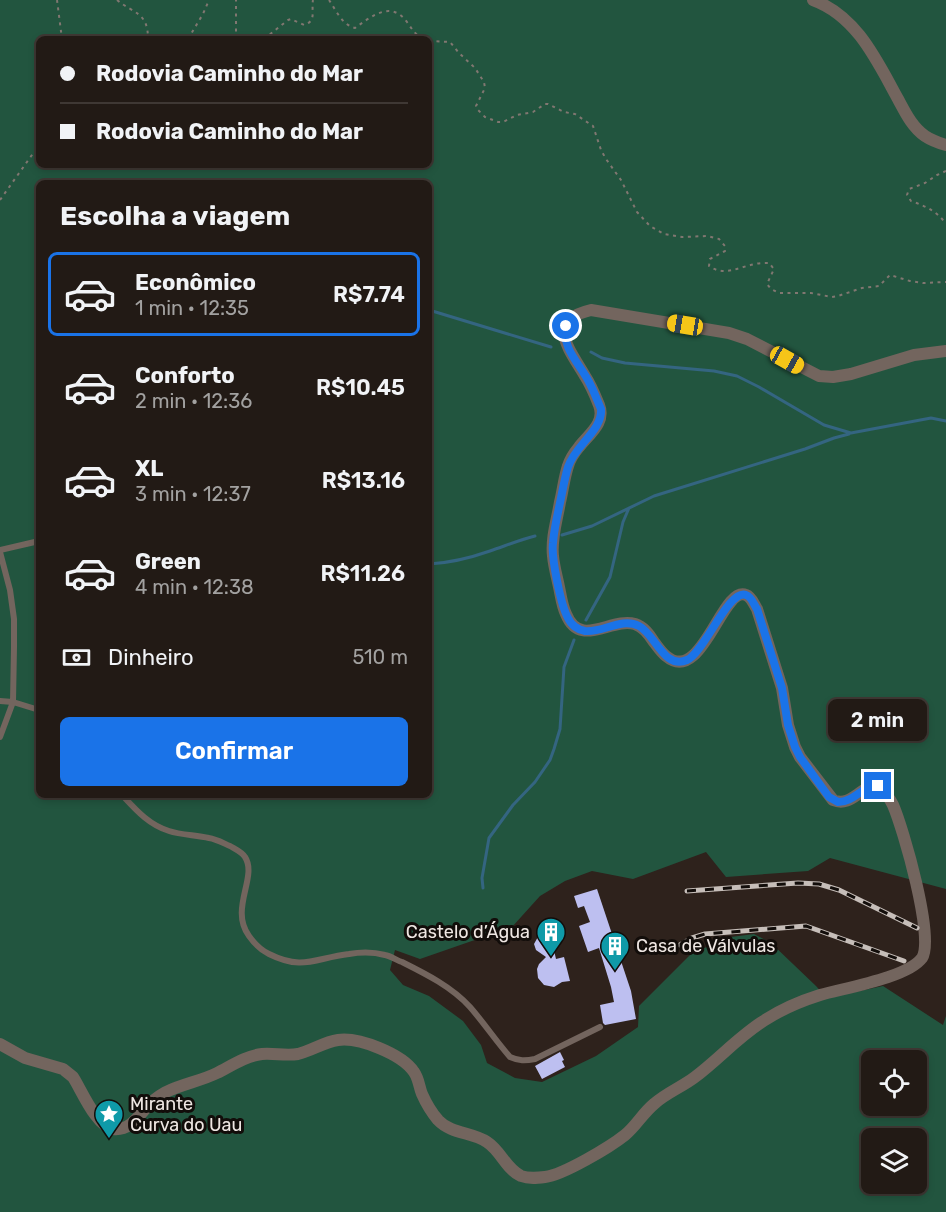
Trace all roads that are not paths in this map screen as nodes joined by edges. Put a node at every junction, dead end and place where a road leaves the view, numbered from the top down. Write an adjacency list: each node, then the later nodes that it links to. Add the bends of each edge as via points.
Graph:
1 (813, 0): 2 (street, via 839,14 858,33 910,121 925,136)
2 (946, 145)
3 (946, 351): 12 (street, via 914,355 851,374 819,376 729,333 591,310 572,317 566,326 565,340 589,382 601,409 601,419 568,466 552,544 563,608 571,623 585,631 634,624 648,633 665,656 678,661 687,660 699,650 732,600 741,594 752,600 800,757 833,800 851,800 867,788 878,786 893,805 921,902 926,937 923,957 918,961 890,976 809,999 766,1019 655,1103 624,1136 555,1176 541,1178 518,1174 489,1143 444,1125 426,1102 417,1078 405,1062 384,1050 351,1040 338,1040 295,1055 250,1057 166,1092 120,1129 100,1121 68,1071 25,1058)
4 (36, 542): 5 (lane)
5 (0, 551): 7 (lane, via 14,619)
6 (0, 701): 7 (lane)
7 (13, 702): 8 (lane); 9 (lane)
8 (36, 709)
9 (0, 736)
10 (126, 798): 11 (lane, via 156,826 212,838 241,852 248,870 242,921 246,932 266,953 296,963 349,954 386,955 446,986 469,1006 510,1057 518,1060 535,1059)
11 (600, 1027)
12 (0, 1044)

